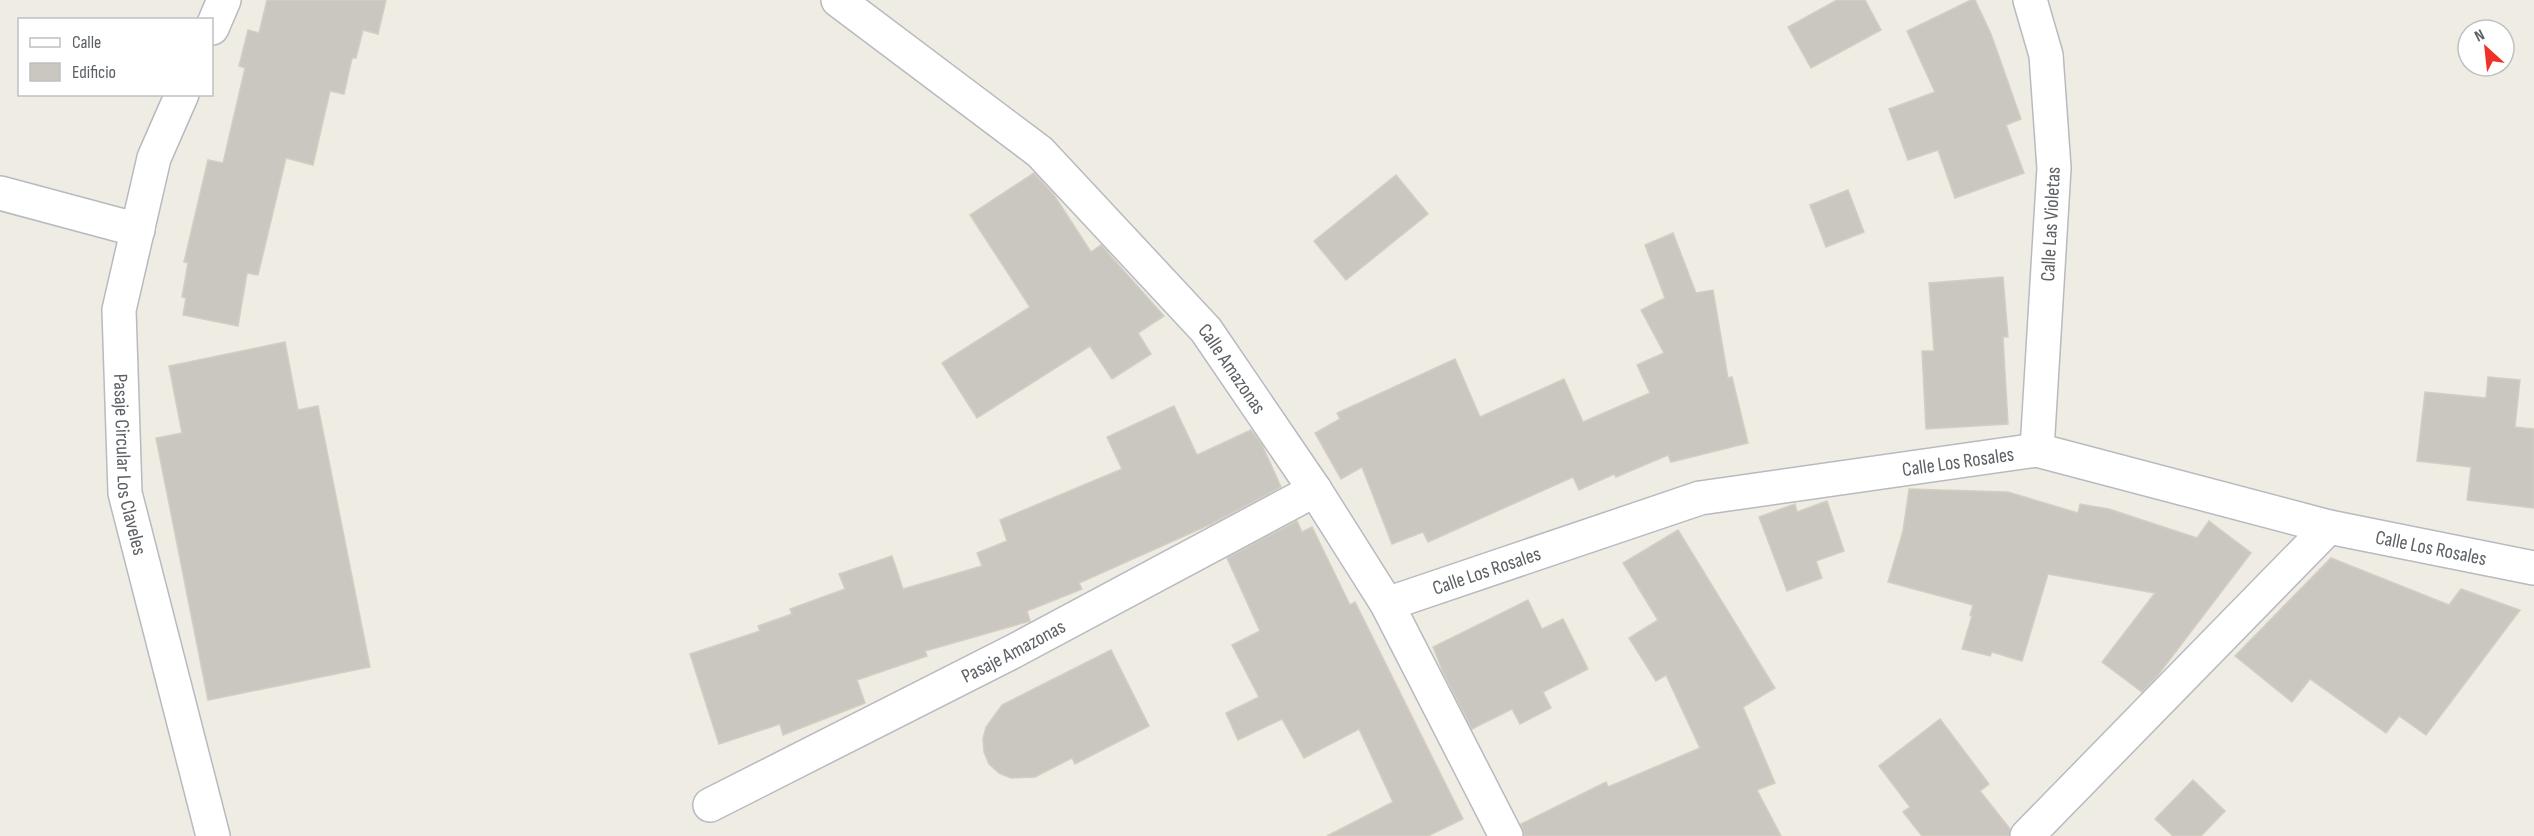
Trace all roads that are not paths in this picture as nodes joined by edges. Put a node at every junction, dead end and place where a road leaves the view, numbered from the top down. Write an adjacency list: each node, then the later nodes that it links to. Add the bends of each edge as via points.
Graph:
1 (224, 0): 4 (street)
2 (838, 0): 9 (street, Calle Amazonas, via 1040,152 1206,330)
3 (2030, 0): 8 (street, Calle Las Violetas, via 2046,56 2054,168)
4 (213, 26)
5 (181, 96): 7 (street, Pasaje Circular Los Claveles, via 154,158)
6 (0, 193): 7 (street)
7 (138, 230): 14 (street, Pasaje Circular Los Claveles, via 119,310 125,493)
8 (2037, 450): 10 (street, Calle Los Rosales); 12 (street, Calle Los Rosales, via 1700,498)
9 (1315, 490): 12 (street, Calle Amazonas); 13 (street, Pasaje Amazonas, via 1014,651)
10 (2329, 527): 11 (street, Calle Los Rosales); 16 (street)
11 (2534, 568)
12 (1387, 604): 15 (street, Calle Amazonas)
13 (710, 805)
14 (213, 836)
15 (1506, 836)
16 (2027, 836)

